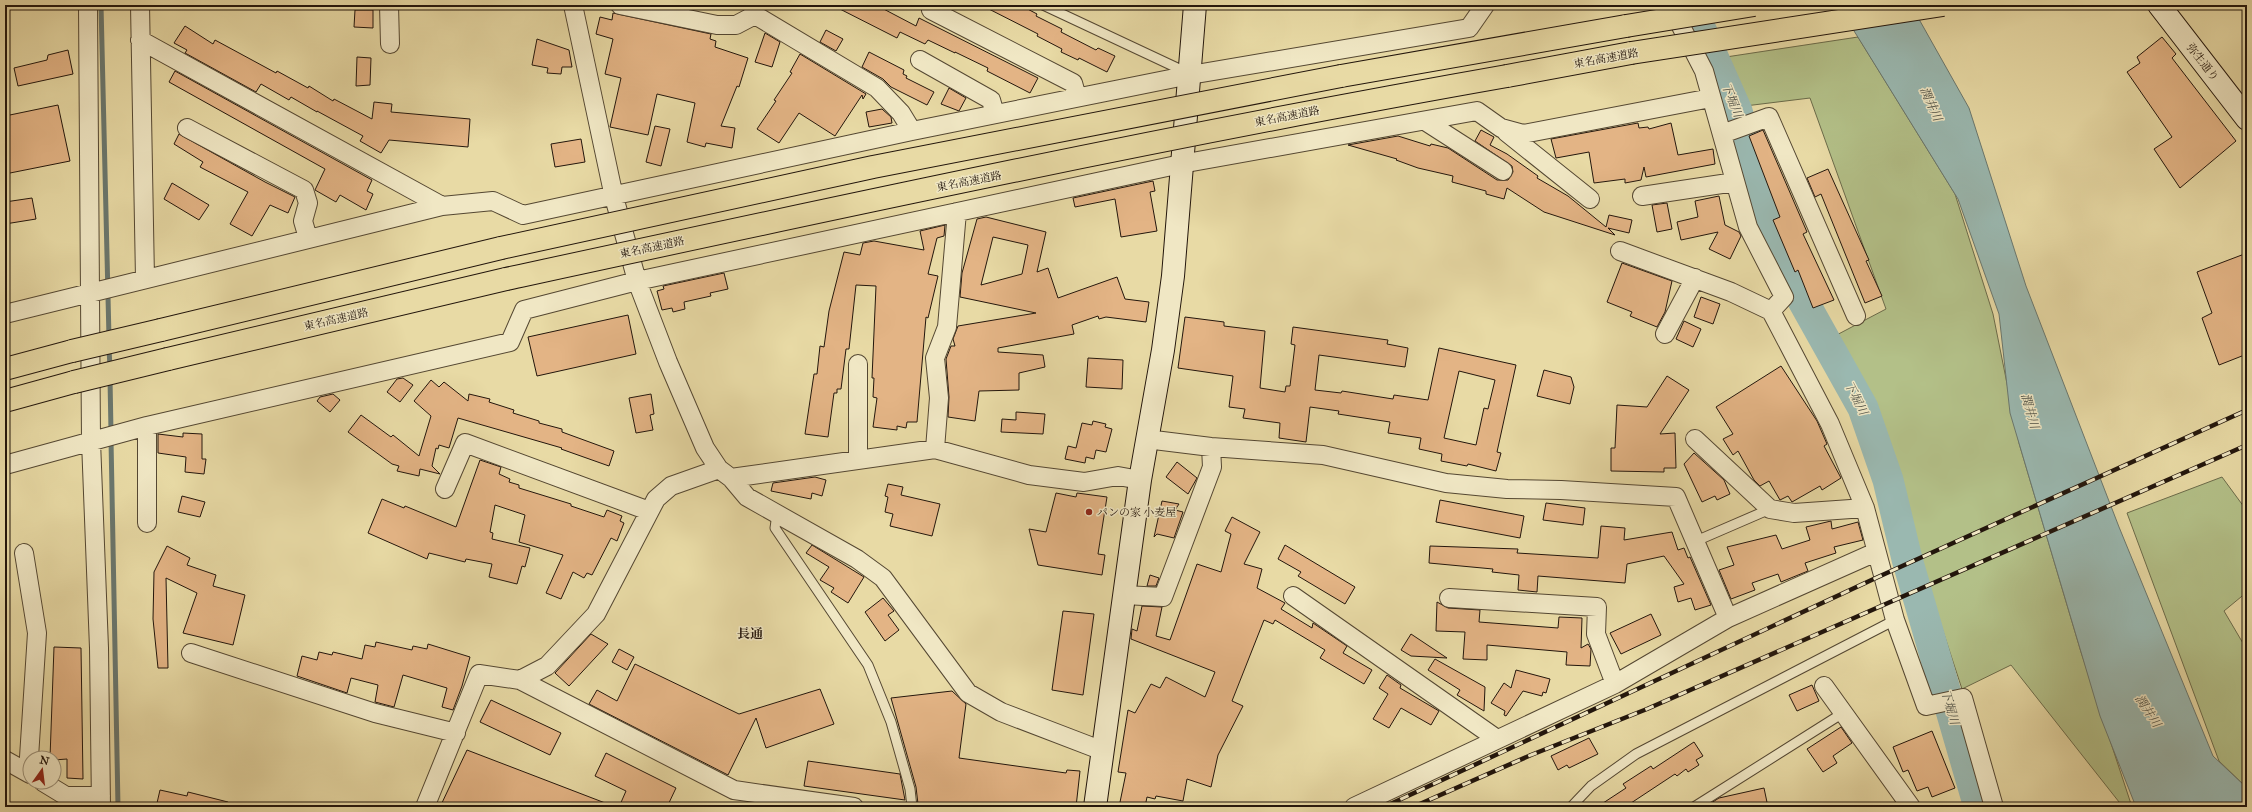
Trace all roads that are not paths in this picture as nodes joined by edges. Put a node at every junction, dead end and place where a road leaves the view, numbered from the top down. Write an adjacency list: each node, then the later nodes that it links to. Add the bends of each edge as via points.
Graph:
1 (88, 5): 41 (street)
2 (140, 5): 15 (street)
3 (389, 5): 16 (street)
4 (573, 5): 32 (street)
5 (620, 5): 13 (street, via 717,24 736,25)
6 (1042, 5): 18 (lane)
7 (1195, 5): 18 (street)
8 (1485, 5): 18 (street, via 1469,28)
9 (1670, 5): 20 (street, via 1704,71)
10 (1754, 5): 47 (highway, bridge, via 1499,47 1178,106 873,167 501,248 72,351)
11 (1943, 5): 48 (highway, 東名高速道路, bridge, via 1631,53 1343,105 856,204 506,279 168,359)
12 (2165, 6): 22 (street, 弥生通り)
13 (754, 10): 26 (street, via 877,88 901,113)
14 (931, 10): 19 (street, via 1073,83)
15 (140, 40): 34 (street); 39 (street)
16 (390, 44)
17 (920, 60): 21 (street, via 991,100)
18 (1190, 75): 19 (street); 28 (street)
19 (1077, 98): 21 (street)
20 (1712, 98): 25 (street, via 1523,134); 27 (street)
21 (995, 114): 26 (street)
22 (2247, 119)
23 (1425, 121): 25 (street, via 1477,111); 28 (street); 29 (street)
24 (188, 128): 36 (street, via 304,190 308,203 303,221)
25 (1501, 128): 33 (street)
26 (912, 131): 32 (street)
27 (1725, 133): 30 (street); 44 (street, via 1769,117)
28 (1181, 164): 35 (street); 50 (street, via 1173,276)
29 (1503, 171)
30 (1735, 182): 31 (street); 42 (street, via 1748,227 1784,297)
31 (1642, 196)
32 (614, 197): 34 (street, via 523,215 493,201); 40 (street)
33 (1590, 199)
34 (442, 206): 36 (street)
35 (957, 212): 40 (street); 54 (street, via 947,327 935,358 939,398)
36 (308, 238): 39 (street)
37 (1620, 251): 38 (street)
38 (1695, 278): 42 (street); 45 (street)
39 (145, 279): 41 (street)
40 (637, 281): 49 (street, via 524,310 510,342); 57 (street, via 705,448)
41 (91, 292): 43 (street); 52 (street)
42 (1771, 311): 60 (street, via 1830,424)
43 (5, 314)
44 (1856, 316)
45 (1665, 334)
46 (858, 364): 55 (street)
47 (5, 370)
48 (5, 401)
49 (147, 426): 52 (street); 64 (street)
50 (1146, 439): 53 (street); 58 (street)
51 (1695, 439): 61 (street)
52 (91, 441): 56 (street); 85 (street)
53 (1211, 447): 65 (street, via 1323,455 1446,483 1507,489 1676,497); 68 (street, via 1212,467 1163,596)
54 (935, 449): 55 (street); 58 (street, via 1029,474 1084,482 1118,476)
55 (858, 460): 57 (street)
56 (5, 465)
57 (725, 474): 62 (street, via 671,486 656,499); 63 (street, via 747,497)
58 (1140, 480): 68 (street)
59 (445, 489): 62 (street, via 465,443)
60 (1865, 508): 61 (street, via 1794,513); 67 (street)
61 (1770, 509): 65 (lane)
62 (649, 511): 74 (street, via 596,614 547,666)
63 (777, 514): 81 (street, via 856,559 883,578 968,693 1001,712); 88 (lane, via 775,528 868,666 891,722 910,789)
64 (148, 523)
65 (1696, 541): 71 (street)
66 (24, 552): 80 (street, via 37,633)
67 (1876, 552): 71 (street); 72 (street)
68 (1124, 595): 81 (street)
69 (1293, 596): 79 (street)
70 (1449, 598): 75 (street, via 1597,607 1596,634)
71 (1728, 618): 75 (street)
72 (1895, 620): 91 (lane, via 1636,754 1591,786); 94 (street, via 1926,706 1961,699)
73 (191, 653): 78 (street, via 374,712)
74 (520, 680): 78 (street, via 479,674); 87 (street, via 734,790)
75 (1615, 684): 79 (street)
76 (1824, 686): 77 (street)
77 (1843, 713): 92 (lane); 93 (street)
78 (456, 733): 86 (street)
79 (1497, 739): 90 (street)
80 (35, 750)
81 (1103, 751): 89 (street)
82 (5, 760): 83 (street)
83 (22, 770)
84 (56, 790): 85 (street, via 66,796)
85 (101, 801)
86 (425, 807)
87 (854, 807)
88 (912, 807)
89 (1095, 807)
90 (1354, 807)
91 (1570, 807)
92 (1694, 807)
93 (1911, 807)
94 (1994, 807)

